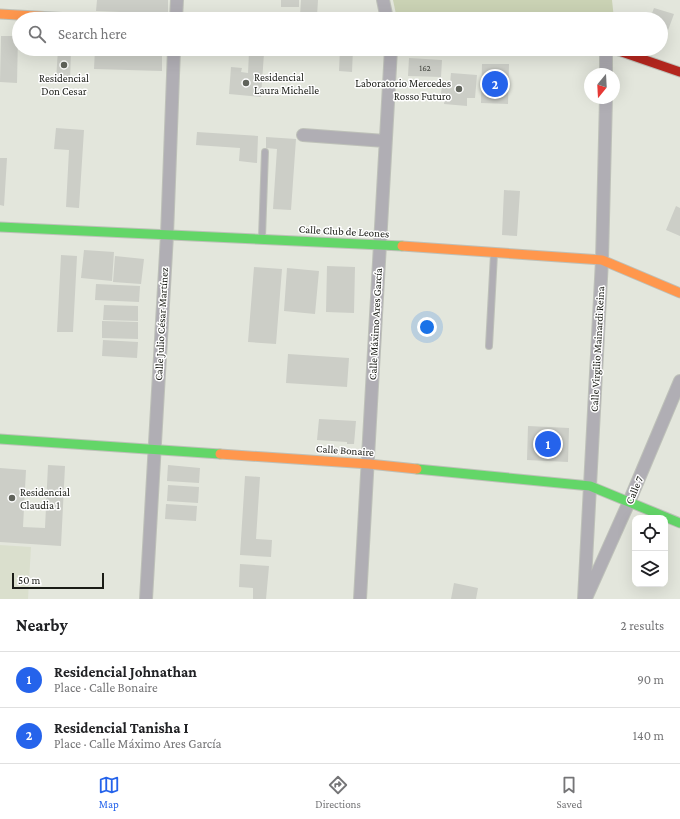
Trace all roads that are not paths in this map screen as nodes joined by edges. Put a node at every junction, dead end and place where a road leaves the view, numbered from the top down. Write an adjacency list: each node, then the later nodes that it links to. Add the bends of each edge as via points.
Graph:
1 (177, 0): 3 (street)
2 (383, 0): 4 (street)
3 (176, 12)
4 (386, 12)
5 (0, 14): 6 (street)
6 (12, 15)
7 (174, 56): 18 (street, Calle Julio César Martínez)
8 (391, 56): 15 (street, Calle Máximo Ares García)
9 (606, 56): 11 (street)
10 (633, 56): 12 (street)
11 (606, 68)
12 (680, 72)
13 (606, 104): 22 (street, Calle Virgilio Mainardi Reina)
14 (302, 135): 15 (street)
15 (385, 141): 20 (street, Calle Máximo Ares García)
16 (265, 152): 19 (lane)
17 (0, 227): 18 (street, Calle Club de Leones)
18 (167, 235): 19 (street, Calle Club de Leones); 27 (street, Calle Julio César Martínez)
19 (262, 239): 20 (street, Calle Club de Leones)
20 (379, 244): 21 (street, Calle Club de Leones); 28 (street, Calle Máximo Ares García)
21 (494, 252): 22 (street, Calle Club de Leones); 24 (lane)
22 (602, 260): 23 (street, Calle Club de Leones); 29 (street, Calle Virgilio Mainardi Reina)
23 (680, 293)
24 (489, 346)
25 (680, 381): 30 (street, Calle 7)
26 (0, 439): 27 (street, Calle Bonaire)
27 (154, 450): 28 (street, Calle Bonaire); 32 (street, Calle Julio César Martínez)
28 (369, 464): 29 (street, Calle Bonaire); 33 (street, Calle Máximo Ares García)
29 (590, 486): 30 (street, Calle Bonaire); 34 (street, Calle Virgilio Mainardi Reina)
30 (629, 502): 31 (street, Calle Bonaire); 34 (street, Calle 7)
31 (680, 523)
32 (146, 599)
33 (360, 599)
34 (585, 599)

